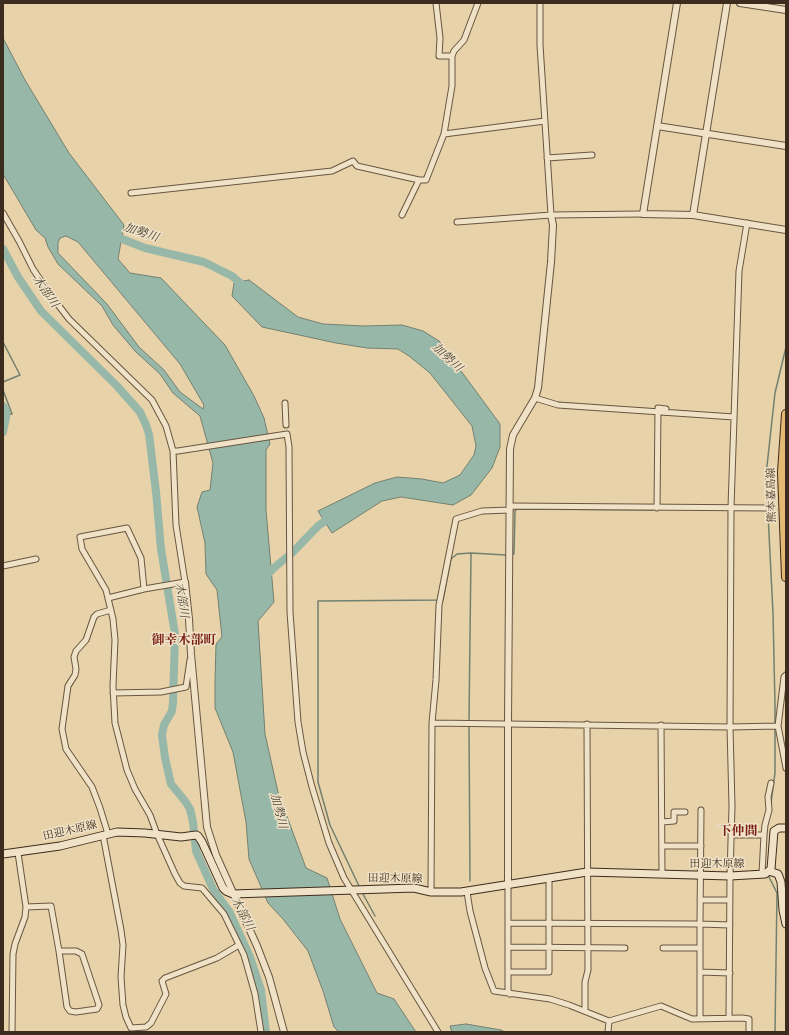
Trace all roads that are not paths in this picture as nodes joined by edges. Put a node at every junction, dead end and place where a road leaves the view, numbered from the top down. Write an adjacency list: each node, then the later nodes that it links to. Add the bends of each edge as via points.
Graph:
1 (436, 3): 8 (street, via 440,38 439,56)
2 (478, 3): 8 (street, via 464,40)
3 (540, 3): 9 (street)
4 (677, 3): 10 (street)
5 (727, 3): 12 (street)
6 (740, 3): 7 (street)
7 (786, 10)
8 (452, 56): 11 (street, via 452,86)
9 (545, 120): 11 (street); 15 (street)
10 (657, 126): 12 (street); 19 (street)
11 (444, 134): 16 (street, via 426,180)
12 (707, 134): 13 (street); 22 (street)
13 (786, 146)
14 (592, 155): 15 (street)
15 (547, 158): 21 (street)
16 (419, 180): 17 (street, via 357,166 353,161 332,171); 20 (street)
17 (130, 193)
18 (3, 213): 32 (street, via 34,269 69,319 152,400 166,426)
19 (643, 214): 21 (street); 22 (street)
20 (402, 215)
21 (551, 215): 23 (street); 26 (street, via 552,262)
22 (693, 215): 24 (street)
23 (457, 222)
24 (747, 223): 25 (street); 30 (street, via 739,271)
25 (786, 230)
26 (536, 398): 28 (street, via 558,404); 34 (street, via 513,435 510,449)
27 (285, 403): 31 (street)
28 (658, 412): 30 (street, via 658,408); 35 (street)
29 (786, 414): 39 (main road, 熊本嘉島線, via 782,472)
30 (734, 417): 33 (street)
31 (286, 425)
32 (175, 451): 40 (street, via 176,525); 74 (street, via 287,434 290,612 298,722 323,825)
33 (731, 507): 35 (street); 36 (street); 52 (street)
34 (510, 508): 35 (street); 47 (street, via 482,511 456,519 439,605); 48 (street)
35 (657, 508)
36 (769, 508)
37 (36, 559): 38 (street)
38 (3, 566)
39 (786, 576)
40 (185, 582): 41 (street); 44 (street)
41 (144, 589): 42 (street); 42 (street, via 141,558 127,528 80,537 82,550 106,590)
42 (108, 598): 43 (street)
43 (111, 610): 46 (street, via 115,640); 60 (street, via 94,617 86,640 76,651 75,675 68,686 62,729 66,748 92,787 100,808)
44 (191, 654): 46 (street, via 186,687); 77 (street, via 207,827)
45 (786, 675): 51 (street)
46 (113, 694): 59 (street, via 115,723 127,770)
47 (432, 723): 48 (street); 75 (street)
48 (508, 723): 49 (street); 73 (street)
49 (587, 724): 50 (street); 67 (street)
50 (661, 725): 52 (street); 57 (street)
51 (778, 726): 52 (street); 53 (street)
52 (730, 727): 61 (street)
53 (786, 768)
54 (772, 783): 62 (street)
55 (701, 810): 64 (street)
56 (685, 812): 57 (street, via 674,812 674,821)
57 (662, 822): 63 (street)
58 (786, 828): 68 (main road, via 774,831 771,869)
59 (157, 834): 60 (main road, 田迎木原線, via 129,832); 77 (main road, 田迎木原線, via 198,836 223,888); 87 (street, via 180,883 205,890 224,914)
60 (105, 835): 65 (main road, 田迎木原線); 87 (street, via 123,945 123,1005 131,1028 146,1027 151,1023 166,994 162,981 165,978 217,958)
61 (731, 835): 62 (street); 71 (street)
62 (764, 835): 68 (street)
63 (662, 846): 64 (street); 69 (street)
64 (701, 846): 70 (street)
65 (18, 853): 66 (main road, 田迎木原線); 80 (street)
66 (3, 854)
67 (587, 872): 69 (main road, 田迎木原線); 72 (main road, 田迎木原線); 83 (street)
68 (765, 873): 71 (main road, 田迎木原線); 85 (main road, via 778,874 782,882)
69 (662, 874): 70 (main road, 田迎木原線)
70 (701, 875): 71 (main road, 田迎木原線); 78 (street)
71 (730, 876): 79 (street)
72 (549, 878): 73 (main road, 田迎木原線); 82 (street)
73 (508, 884): 76 (main road, 田迎木原線); 81 (street)
74 (351, 890): 75 (main road, 田迎木原線, via 420,888); 77 (main road, 田迎木原線); 106 (street)
75 (431, 892): 76 (main road, 田迎木原線)
76 (467, 892): 98 (street, via 491,984 494,991)
77 (233, 894): 105 (street, via 269,977)
78 (700, 900): 79 (street); 84 (street)
79 (730, 900): 86 (street)
80 (26, 908): 94 (street, via 51,906); 103 (street, via 13,954)
81 (508, 923): 82 (street); 88 (street)
82 (549, 923): 83 (street); 89 (street)
83 (588, 924): 84 (street); 90 (street)
84 (700, 924): 86 (street); 93 (street)
85 (786, 924)
86 (730, 925): 97 (street)
87 (239, 945): 104 (street, via 255,994)
88 (508, 947): 89 (street); 95 (street)
89 (549, 947): 90 (street); 95 (street, via 549,972)
90 (588, 948): 91 (street); 99 (street)
91 (625, 948)
92 (662, 948): 93 (street)
93 (700, 948): 96 (street)
94 (59, 951): 94 (street, via 82,954 99,1005 97,1009 76,1012 70,1011 67,1007)
95 (508, 972): 98 (street)
96 (700, 972): 97 (street); 101 (street)
97 (730, 972): 100 (street)
98 (510, 994): 99 (street, via 550,999)
99 (585, 1011): 102 (street)
100 (729, 1017): 101 (street); 108 (street, via 749,1019)
101 (700, 1018): 102 (street, via 692,1019 661,1006)
102 (609, 1021): 107 (street)
103 (12, 1032)
104 (261, 1032)
105 (284, 1032)
106 (438, 1032)
107 (608, 1032)
108 (749, 1032)

